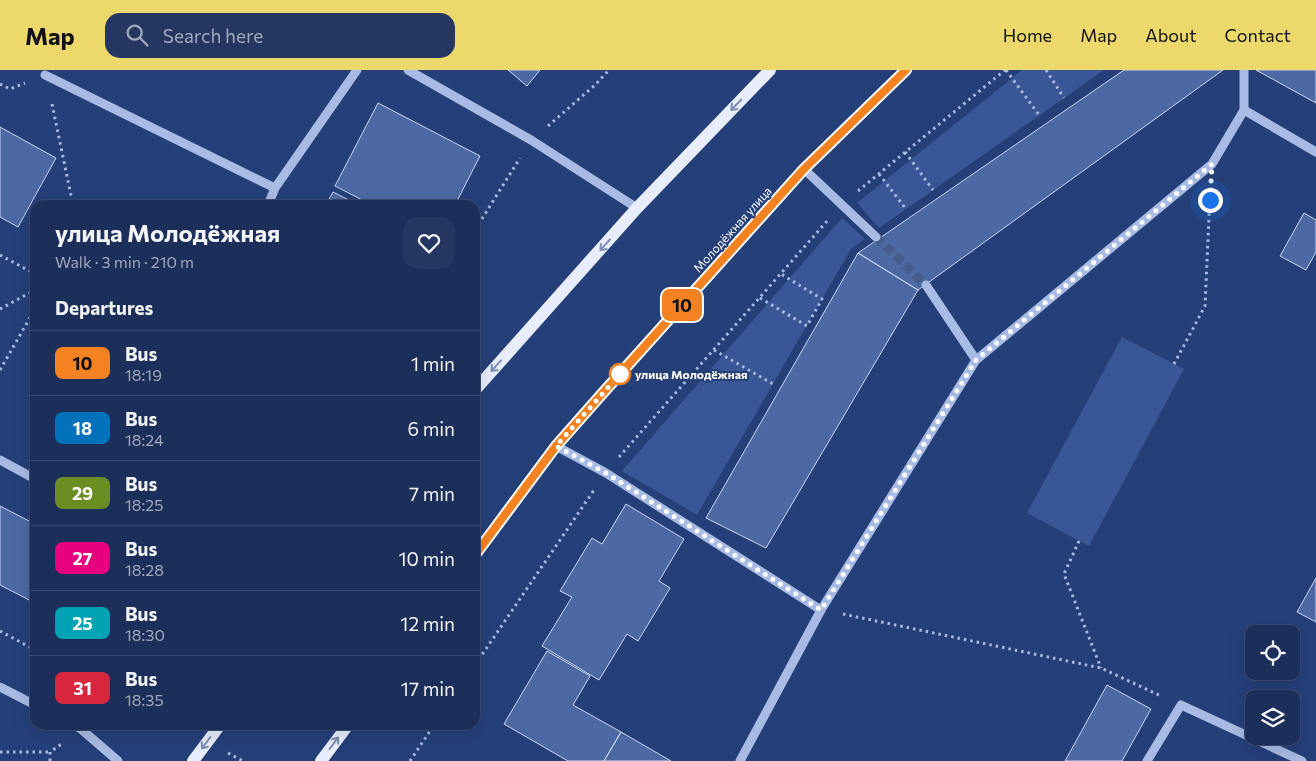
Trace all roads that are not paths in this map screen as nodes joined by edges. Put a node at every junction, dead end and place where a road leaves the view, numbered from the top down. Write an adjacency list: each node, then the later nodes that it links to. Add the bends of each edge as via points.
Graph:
1 (356, 70): 10 (street)
2 (408, 70): 12 (street, via 531,140)
3 (770, 70): 12 (main road, one-way to 12)
4 (906, 70): 9 (main road, Молодёжная улица)
5 (1244, 70): 7 (street)
6 (45, 75): 10 (street)
7 (1244, 110): 8 (street); 15 (street, via 1212,164)
8 (1316, 152)
9 (804, 169): 13 (street); 17 (main road, Молодёжная улица)
10 (276, 188): 11 (street)
11 (270, 200)
12 (637, 208): 16 (main road, one-way to 16)
13 (876, 237)
14 (926, 285): 15 (street)
15 (976, 360): 21 (street)
16 (480, 384)
17 (556, 446): 20 (main road, Молодёжная улица); 21 (street, via 606,473)
18 (0, 460): 19 (street)
19 (30, 476)
20 (480, 548)
21 (821, 610): 30 (street)
22 (0, 687): 23 (street)
23 (30, 702)
24 (83, 730): 27 (street)
25 (216, 730): 28 (main road, one-way to 28)
26 (344, 730): 29 (main road, one-way to 26)
27 (118, 761)
28 (193, 761)
29 (321, 761)
30 (740, 761)
31 (1147, 761): 32 (street, via 1181,705)
32 (1302, 761)

